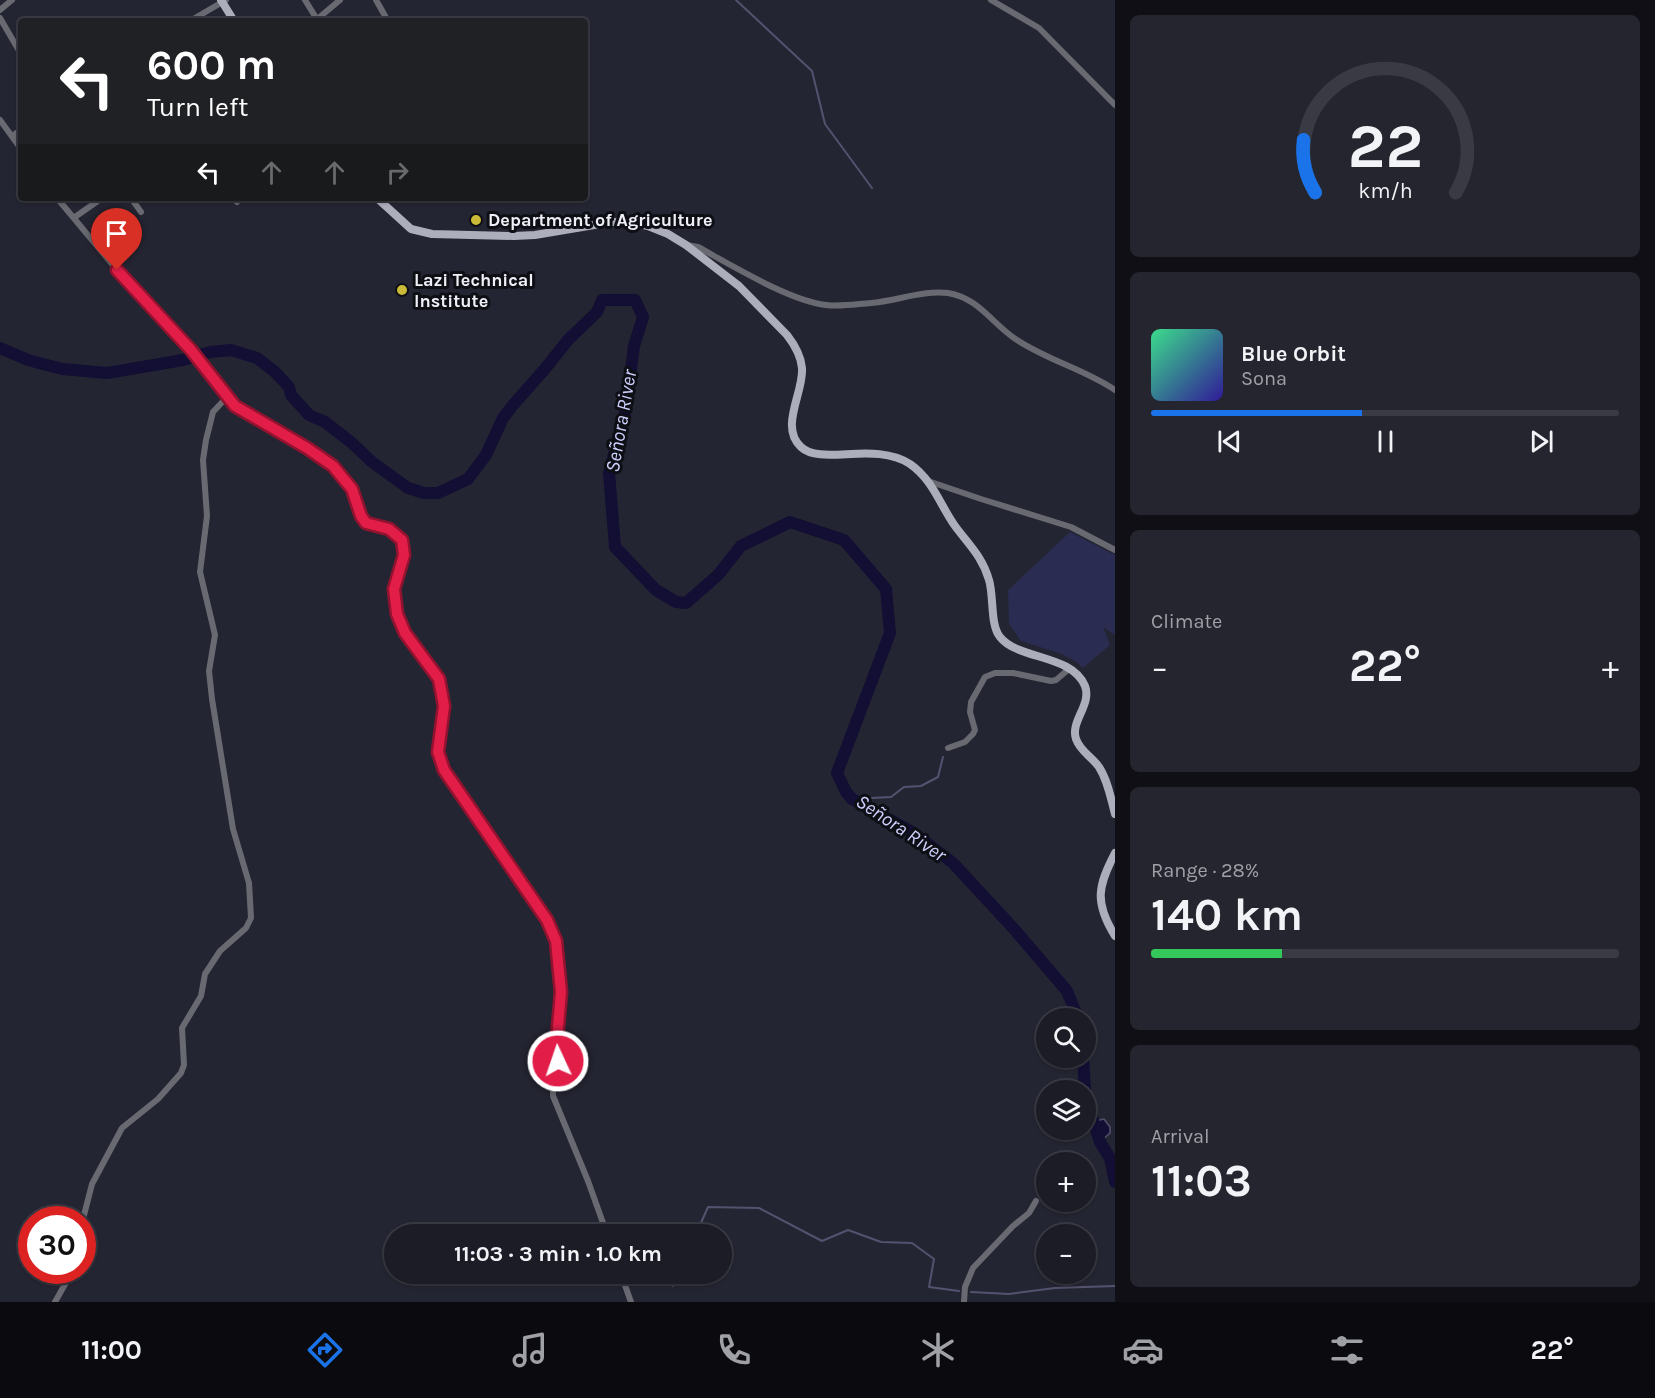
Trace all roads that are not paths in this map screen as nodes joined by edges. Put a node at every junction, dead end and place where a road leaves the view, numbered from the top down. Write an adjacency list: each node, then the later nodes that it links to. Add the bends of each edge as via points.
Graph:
1 (12, 0): 9 (street)
2 (305, 0): 13 (street)
3 (340, 0): 14 (street)
4 (376, 0): 15 (street)
5 (991, 0): 8 (street)
6 (1006, 0): 8 (street)
7 (223, 1): 11 (street); 12 (main road)
8 (1004, 8): 17 (street, via 1040,28)
9 (0, 10)
10 (0, 18): 16 (street)
11 (195, 18)
12 (232, 18)
13 (316, 18)
14 (319, 18)
15 (386, 18)
16 (18, 49)
17 (1115, 105)
18 (0, 120): 20 (street)
19 (18, 132): 20 (street)
20 (12, 136): 21 (street)
21 (18, 145)
22 (60, 201): 27 (street)
23 (98, 201): 27 (street)
24 (133, 201): 26 (street)
25 (381, 201): 28 (main road, via 411,229 432,234 535,235 629,222 668,234)
26 (141, 212)
27 (75, 217): 30 (street, via 89,239 191,350)
28 (686, 245): 29 (street, via 698,247 792,295 825,305 873,303 935,293 967,298 1013,338); 31 (main road, via 748,294 792,342 802,368 792,426 801,446 822,455 868,452 895,456)
29 (1115, 390)
30 (226, 397): 39 (street, via 213,412 203,460 207,516 200,572 215,635 209,671 212,699 233,829 249,883 251,918 246,928 220,951 205,974 201,996 182,1028 181,1073 158,1099 122,1128 92,1184); 40 (street, via 245,413 333,466 352,489 366,523 389,529 402,540 404,555 394,589 397,614 405,633 439,679 444,706 438,752 444,770 547,920 556,941 561,992 553,1096)
31 (928, 481): 32 (street, via 1071,527); 33 (main road, via 984,565 999,636 1016,648)
32 (1115, 550)
33 (1069, 669): 34 (street, via 1056,680 1008,673 985,677 971,702 973,734 965,742); 35 (main road, via 1085,687 1086,701 1075,731 1076,739 1100,768)
34 (948, 748)
35 (1115, 814)
36 (1115, 853): 37 (main road, via 1101,889 1105,918)
37 (1115, 936)
38 (1036, 1202): 45 (street, via 973,1268)
39 (86, 1206)
40 (603, 1224)
41 (65, 1284): 43 (street)
42 (625, 1284): 44 (street)
43 (55, 1302)
44 (632, 1302)
45 (964, 1302)

